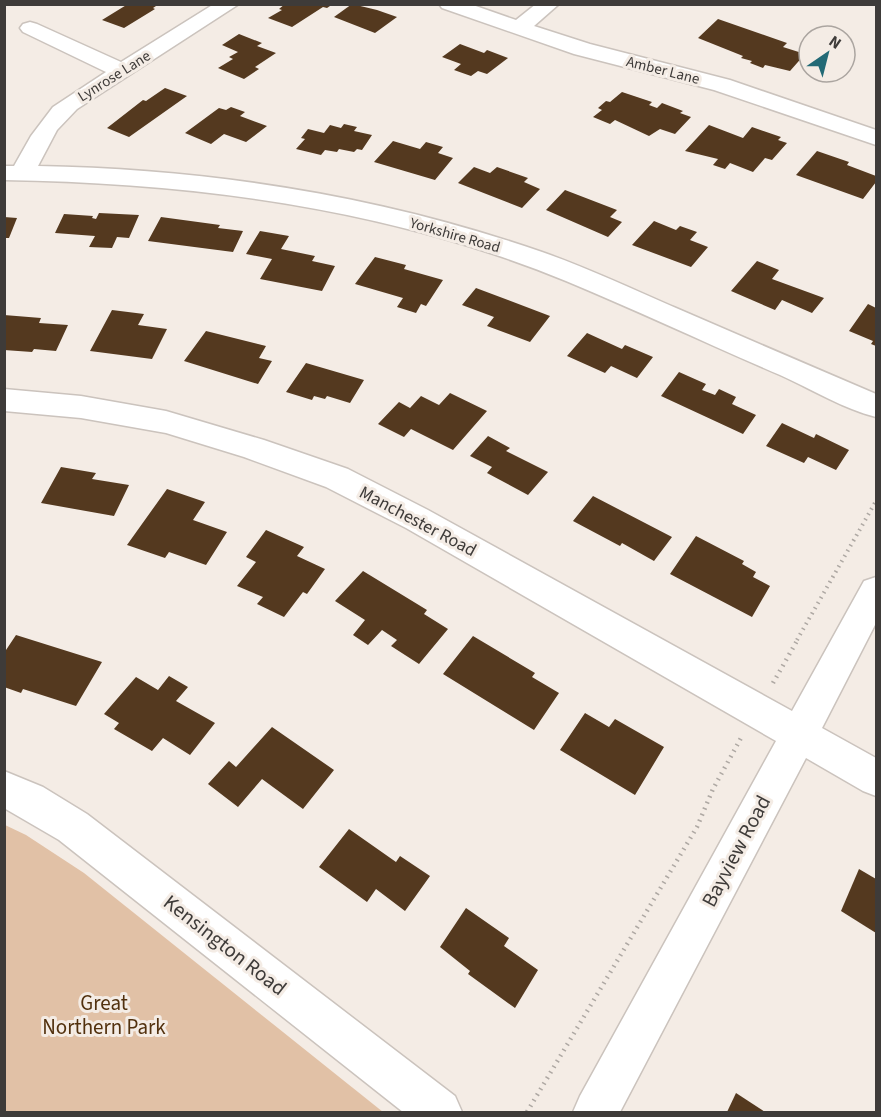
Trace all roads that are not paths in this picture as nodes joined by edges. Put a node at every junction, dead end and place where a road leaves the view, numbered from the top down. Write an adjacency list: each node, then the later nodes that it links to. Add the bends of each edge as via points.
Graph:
1 (229, 4): 6 (street, Lynrose Lane)
2 (449, 4): 5 (street, Amber Lane)
3 (549, 4): 5 (street)
4 (30, 28): 6 (street)
5 (519, 28): 7 (street, Amber Lane, via 638,65 722,85)
6 (122, 71): 8 (street, Lynrose Lane, via 69,104 52,120)
7 (876, 138)
8 (14, 172): 10 (street, Yorkshire Road, via 222,185 321,200 418,223 516,253 603,287)
9 (4, 400): 12 (street, Manchester Road, via 81,407 166,422 337,478 417,519)
10 (876, 406)
11 (876, 591): 12 (street, Bayview Road)
12 (798, 735): 13 (street, Manchester Road); 16 (street, Bayview Road)
13 (876, 778)
14 (4, 789): 15 (street, Kensington Road, via 73,827)
15 (439, 1113)
16 (596, 1113)

